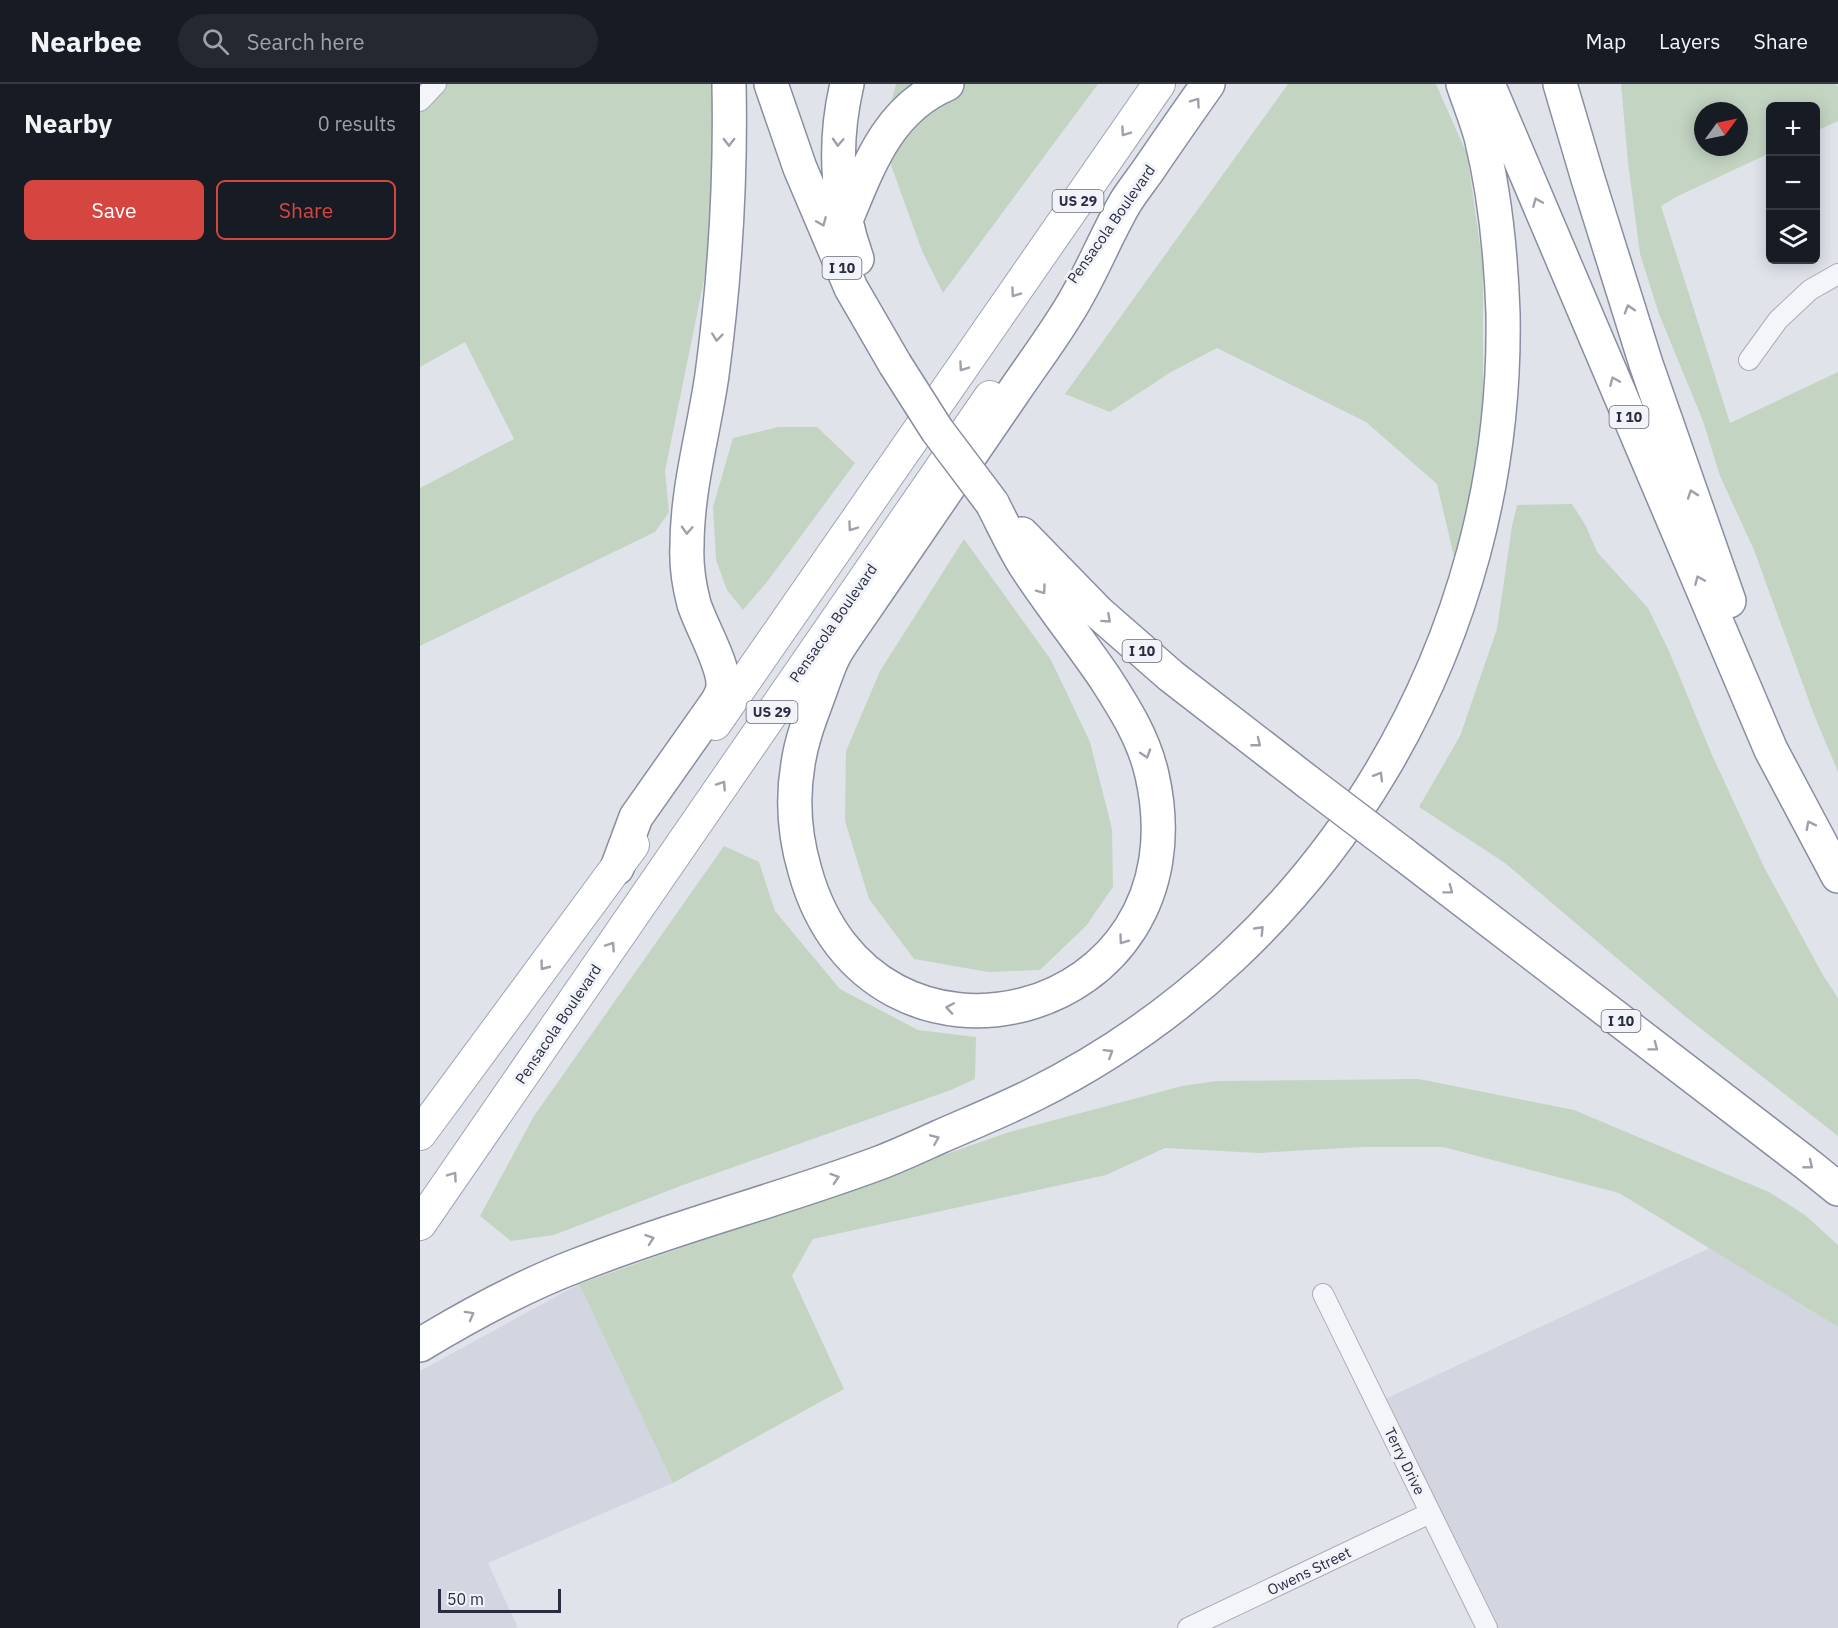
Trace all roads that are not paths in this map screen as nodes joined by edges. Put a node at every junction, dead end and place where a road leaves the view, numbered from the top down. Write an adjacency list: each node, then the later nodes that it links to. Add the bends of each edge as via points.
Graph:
1 (436, 84): 12 (street)
2 (729, 84): 21 (highway, one-way to 21, via 729,190 721,298 687,545 694,603 722,672 723,687 717,702 636,817)
3 (771, 84): 18 (highway, I 10, one-way to 18, via 838,259)
4 (847, 84): 15 (highway, one-way to 15, via 837,158)
5 (947, 84): 15 (highway, via 916,102 893,124 880,143)
6 (1159, 84): 21 (main road, US 29, one-way to 21)
7 (1209, 84): 14 (highway, Pensacola Boulevard / US 29, one-way to 7)
8 (1463, 84): 27 (highway, one-way to 8, via 494,1302 576,1266 881,1162 1059,1082 1138,1034 1193,992 1251,939 1314,869 1362,805 1416,709 1446,641 1487,500 1498,427 1502,280 1483,146)
9 (1488, 84): 20 (highway, I 10, one-way to 9)
10 (1560, 84): 13 (highway)
11 (1585, 84): 13 (highway)
12 (420, 101)
13 (1588, 179): 20 (highway, one-way to 13, via 1748,654 1646,364)
14 (1126, 202): 19 (highway, one-way to 14, via 1024,565 1127,711 1141,740 1156,798 1157,854 1152,881 1135,921 1116,949 1097,967 1051,996 996,1011 972,1011 920,1001 892,989 861,967 836,939 810,890 801,858 795,796 798,763 803,737 834,654 1068,314); 25 (main road, Pensacola Boulevard / US 29, one-way to 14)
15 (846, 219): 18 (highway)
16 (1838, 274): 17 (street, via 1810,290 1778,320)
17 (1749, 360)
18 (895, 364): 19 (highway, I 10, bridge, via 937,430)
19 (992, 503): 24 (highway, I 10, one-way to 24, bridge, via 1099,612 1171,676)
20 (1771, 750): 22 (highway, I 10, one-way to 20)
21 (617, 868): 23 (main road, US 29, one-way to 23)
22 (1838, 876)
23 (420, 1134)
24 (1838, 1189)
25 (420, 1224)
26 (1323, 1294): 28 (street, Terry Drive)
27 (420, 1345)
28 (1430, 1513): 29 (street, Owens Street); 30 (street, Terry Drive)
29 (1188, 1628)
30 (1487, 1628)

